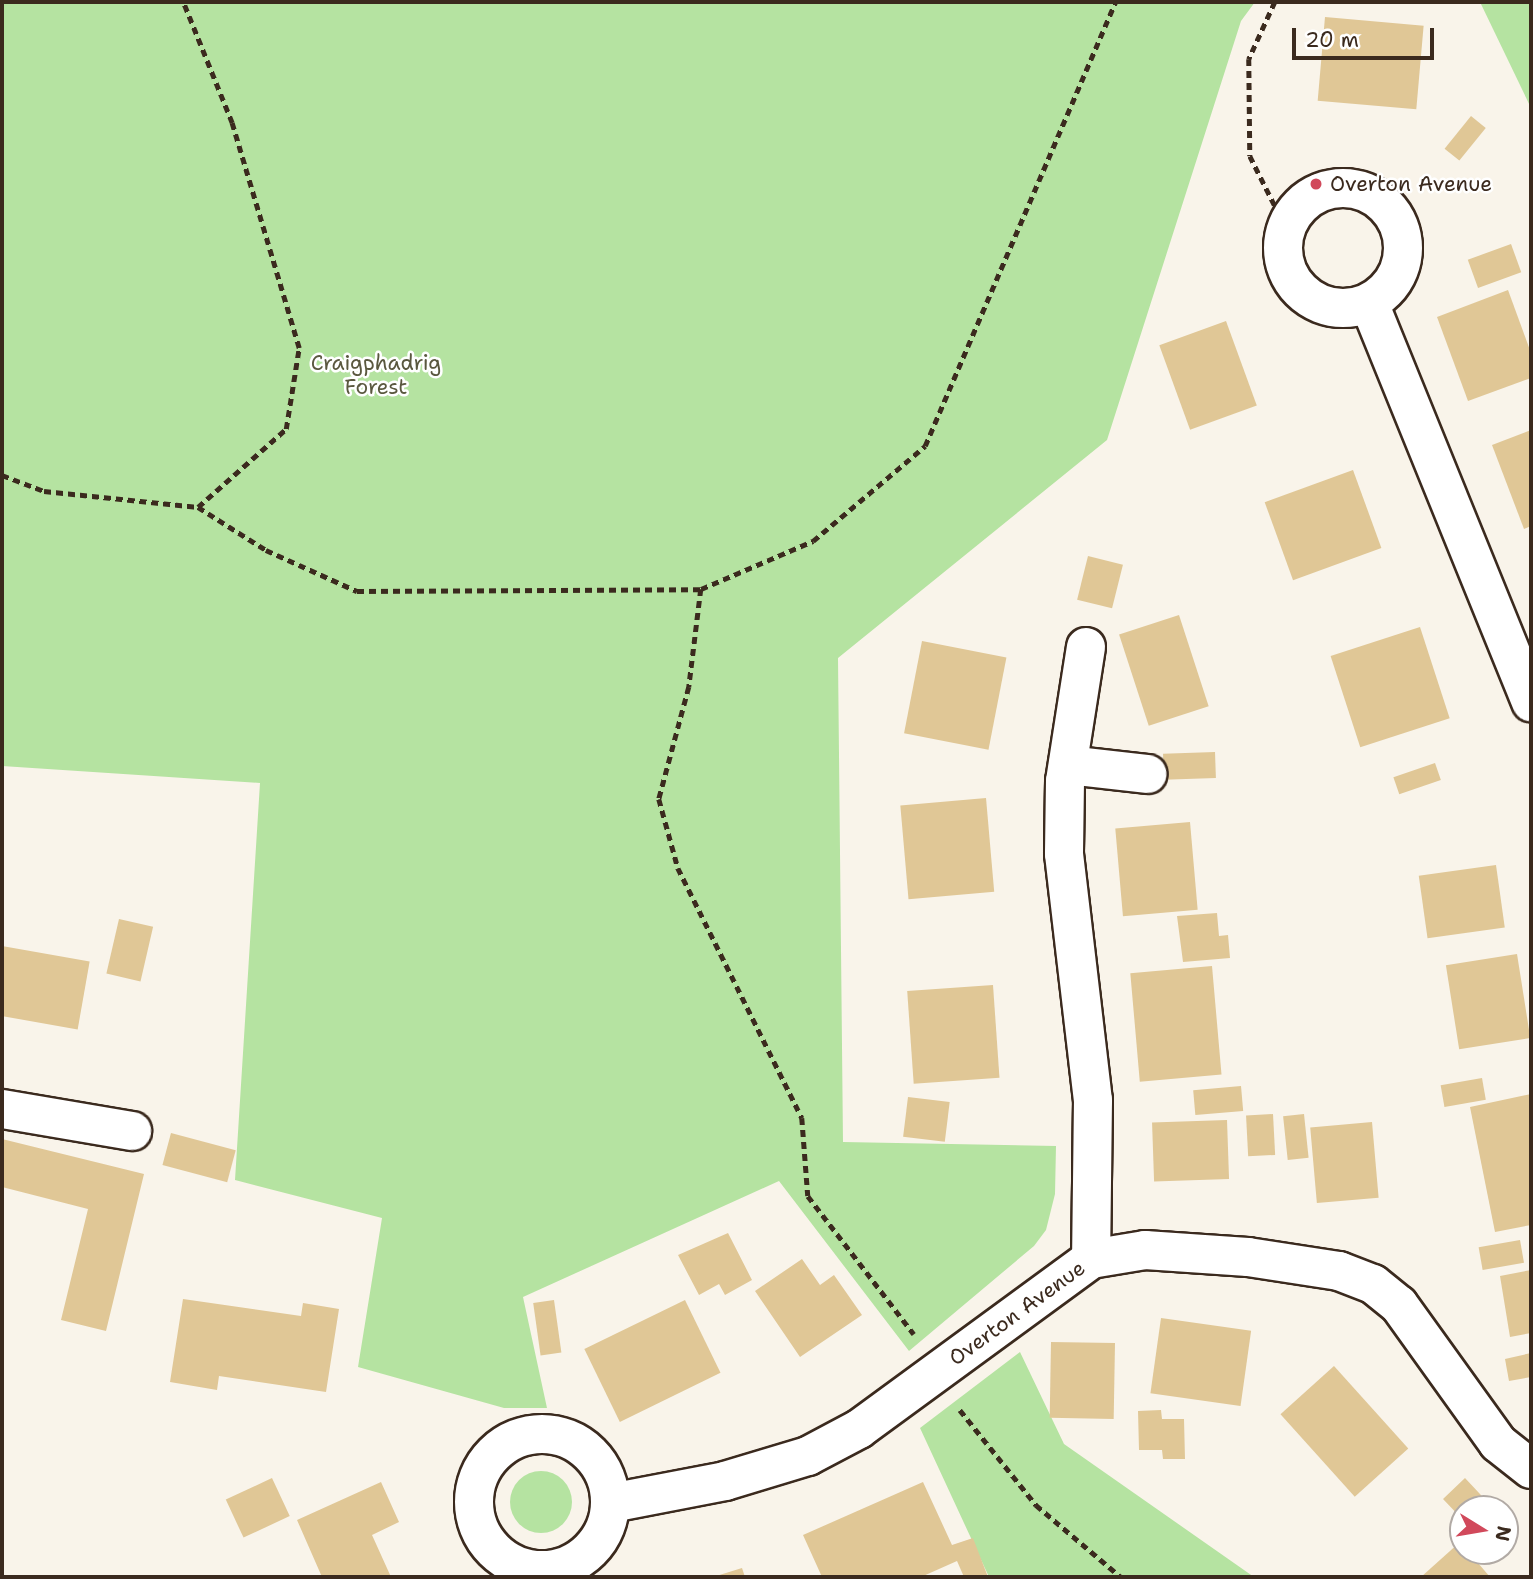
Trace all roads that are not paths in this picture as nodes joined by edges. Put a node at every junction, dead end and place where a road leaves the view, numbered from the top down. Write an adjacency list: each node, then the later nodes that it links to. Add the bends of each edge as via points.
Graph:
1 (1369, 303): 1 (street, via 1398,275 1403,236 1384,202 1367,192 1328,189 1303,204 1286,228 1286,268 1311,299 1340,307); 3 (street)
2 (1086, 647): 4 (street)
3 (1531, 702)
4 (1068, 765): 5 (street); 8 (street, via 1064,854 1093,1100)
5 (1147, 774)
6 (2, 1109): 7 (street)
7 (132, 1131)
8 (1091, 1259): 9 (street, Overton Avenue, via 1145,1251 1248,1257 1339,1271 1373,1283 1407,1315 1498,1443); 10 (street, Overton Avenue, via 859,1429 808,1456 724,1481)
9 (1531, 1469)
10 (611, 1503)

